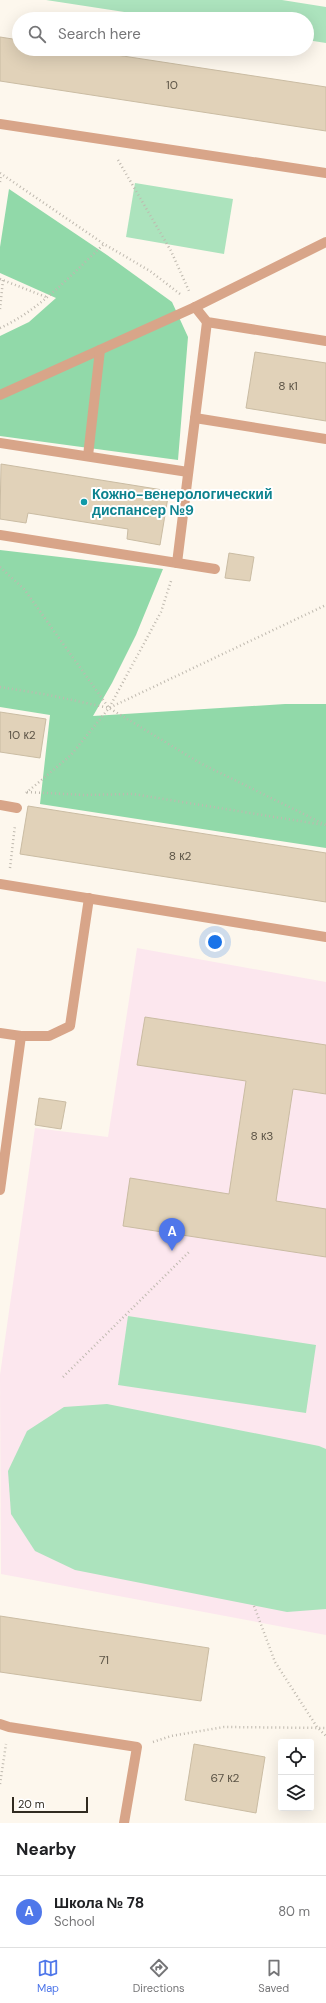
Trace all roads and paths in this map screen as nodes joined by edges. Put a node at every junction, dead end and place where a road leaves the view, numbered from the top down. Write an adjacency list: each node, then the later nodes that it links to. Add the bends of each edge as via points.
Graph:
1 (0, 124): 2 (lane)
2 (107, 141): 4 (lane); 10 (path, via 171,251)
3 (1, 173): 5 (path); 7 (path)
4 (326, 173)
5 (0, 182)
6 (326, 242): 10 (lane)
7 (104, 244): 9 (path); 10 (path, via 150,271)
8 (1, 279): 9 (path); 11 (path)
9 (46, 298): 13 (path, via 17,321)
10 (196, 307): 12 (lane); 15 (lane)
11 (0, 309)
12 (207, 322): 14 (lane); 17 (lane)
13 (0, 328)
14 (326, 341)
15 (100, 350): 16 (lane); 20 (lane)
16 (0, 395)
17 (195, 418): 18 (lane); 21 (lane)
18 (326, 439)
19 (0, 443): 20 (lane)
20 (88, 456): 21 (lane)
21 (188, 472): 23 (lane)
22 (0, 535): 23 (lane)
23 (177, 563): 25 (lane); 28 (path, via 161,612)
24 (0, 567): 28 (path, via 24,590)
25 (215, 569)
26 (326, 605): 28 (path)
27 (0, 688): 28 (path)
28 (109, 708): 29 (path, via 71,755); 29 (path, via 200,763 326,825 133,794)
29 (27, 792): 31 (path)
30 (0, 805): 31 (lane)
31 (17, 808): 32 (path)
32 (4, 885): 33 (lane)
33 (89, 898): 34 (lane); 36 (lane, via 70,1026 49,1036)
34 (326, 937)
35 (0, 1033): 36 (lane)
36 (21, 1036): 37 (lane)
37 (0, 1190)
38 (189, 1252): 39 (path)
39 (63, 1376)
40 (254, 1606): 42 (path, via 275,1662)
41 (4, 1726): 45 (lane); 46 (path)
42 (317, 1727): 43 (path); 44 (path); 45 (path, via 224,1727 171,1736)
43 (326, 1728)
44 (326, 1736)
45 (137, 1747): 47 (lane)
46 (0, 1784)
47 (124, 1823)

